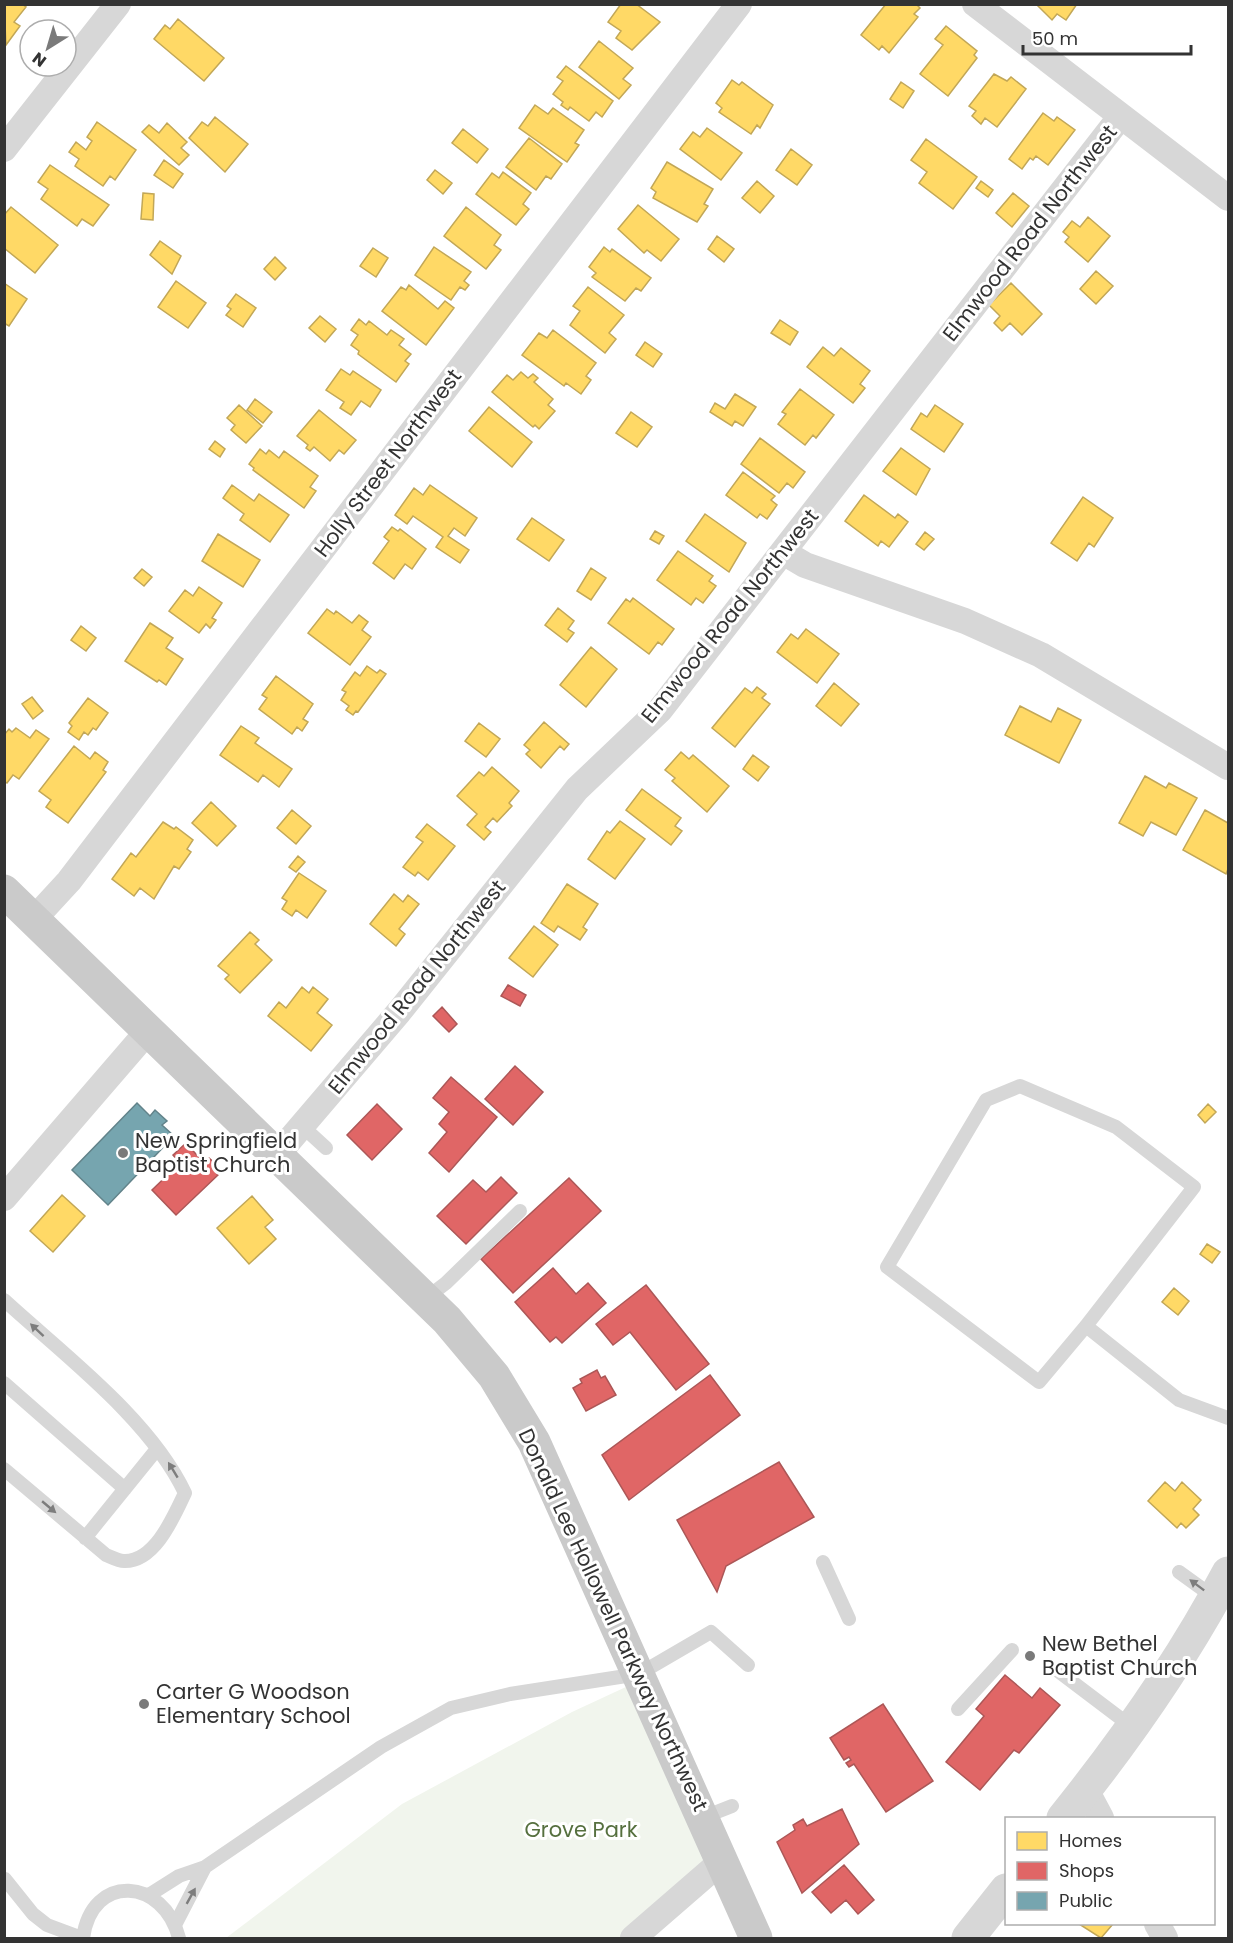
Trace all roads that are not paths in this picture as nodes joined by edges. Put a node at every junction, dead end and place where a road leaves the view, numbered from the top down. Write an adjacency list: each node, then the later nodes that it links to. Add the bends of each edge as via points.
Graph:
1 (118, 4): 5 (street)
2 (739, 4): 10 (street, Holly Street Northwest, via 69,881)
3 (975, 4): 4 (street)
4 (1121, 116): 6 (street); 7 (street, Elmwood Road Northwest)
5 (7, 142)
6 (1228, 198)
7 (783, 552): 8 (street, via 805,564 965,621 1041,655); 12 (street, Elmwood Road Northwest, via 660,710 578,789)
8 (1228, 767)
9 (4, 891): 10 (main road, Donald Lee Hollowell Parkway Northwest)
10 (34, 919): 11 (main road, Donald Lee Hollowell Parkway Northwest)
11 (148, 1031): 14 (main road, Donald Lee Hollowell Parkway Northwest); 15 (street)
12 (302, 1126): 13 (lane); 14 (street, Elmwood Road Northwest)
13 (326, 1148)
14 (276, 1156): 17 (main road, Donald Lee Hollowell Parkway Northwest)
15 (4, 1198)
16 (520, 1211): 17 (lane)
17 (425, 1299): 33 (main road, Donald Lee Hollowell Parkway Northwest, via 494,1376 534,1442)
18 (4, 1300): 22 (lane, one-way to 18, via 132,1418)
19 (1086, 1326): 19 (lane, via 1194,1186 1116,1127 1020,1086 986,1100 886,1267 1039,1382); 21 (lane, via 1179,1400)
20 (4, 1383): 24 (lane)
21 (1228, 1418)
22 (157, 1449): 24 (lane); 25 (lane, one-way to 22, via 106,1555 124,1562 143,1555 167,1532 185,1493 173,1468)
23 (4, 1469): 25 (lane, one-way to 25)
24 (125, 1489): 25 (lane)
25 (85, 1538)
26 (824, 1562): 29 (lane)
27 (1179, 1572): 28 (lane, one-way to 27)
28 (1222, 1586): 35 (street)
29 (849, 1619)
30 (1012, 1650): 34 (lane)
31 (748, 1665): 33 (lane, via 711,1632)
32 (1058, 1671): 35 (lane)
33 (639, 1674): 39 (main road, Donald Lee Hollowell Parkway Northwest, via 718,1812); 40 (lane, via 510,1694 451,1708 381,1747)
34 (958, 1709)
35 (1132, 1727): 36 (street)
36 (1086, 1790): 37 (street); 38 (street)
37 (1064, 1817)
38 (1100, 1817)
39 (723, 1860): 46 (street); 47 (main road, Donald Lee Hollowell Parkway Northwest)
40 (205, 1867): 43 (lane, via 179,1876); 44 (lane, one-way to 40)
41 (5, 1879): 45 (lane, via 47,1925)
42 (1005, 1891): 48 (street)
43 (149, 1895): 44 (lane, via 164,1908); 45 (lane, via 130,1890 102,1899 92,1910)
44 (177, 1931)
45 (82, 1938)
46 (633, 1938)
47 (756, 1938)
48 (968, 1938)

